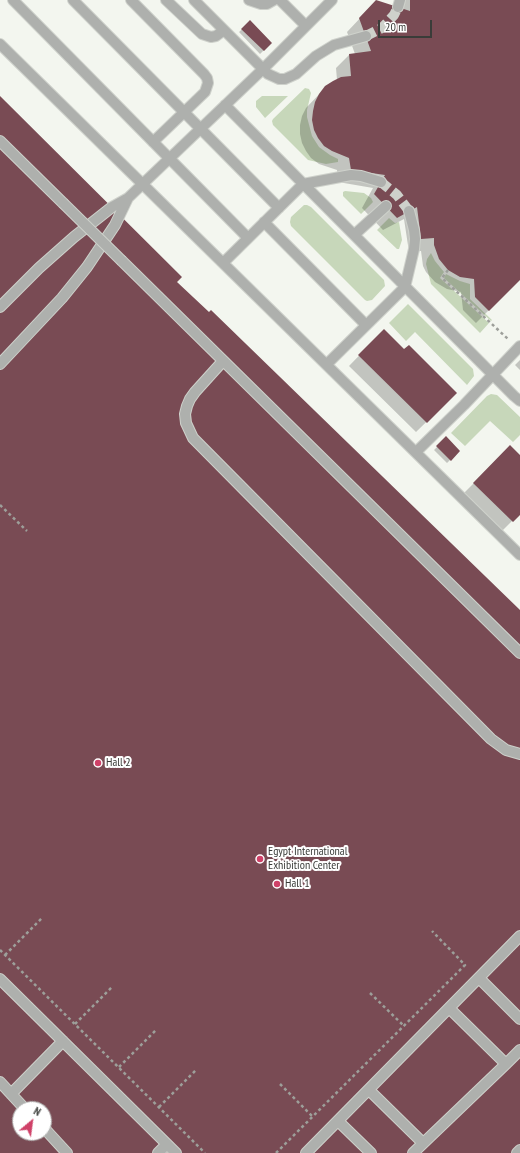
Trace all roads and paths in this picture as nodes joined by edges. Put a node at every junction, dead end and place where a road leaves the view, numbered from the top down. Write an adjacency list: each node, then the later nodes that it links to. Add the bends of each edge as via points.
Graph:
1 (13, 0): 19 (lane)
2 (73, 0): 16 (lane)
3 (132, 0): 16 (lane, via 207,78 208,88)
4 (166, 0): 11 (lane, via 202,34 211,37)
5 (194, 0): 11 (lane)
6 (249, 0): 7 (lane, via 261,4)
7 (274, 0)
8 (280, 0): 10 (lane)
9 (332, 0): 10 (lane)
10 (306, 26): 14 (lane)
11 (224, 30): 14 (lane)
12 (366, 36): 14 (lane, via 325,50 291,77 279,79)
13 (0, 44): 22 (lane)
14 (263, 69): 15 (lane)
15 (225, 105): 17 (lane); 23 (lane)
16 (184, 112): 17 (lane); 19 (lane)
17 (200, 129): 20 (lane); 26 (lane)
18 (0, 140): 37 (lane, bridge)
19 (153, 142): 20 (lane)
20 (170, 158): 22 (lane); 30 (lane)
21 (380, 182): 23 (lane, via 361,176 351,176)
22 (143, 184): 24 (lane); 31 (lane)
23 (303, 184): 26 (lane); 29 (lane)
24 (128, 198): 34 (lane, via 112,207 74,237); 38 (lane, via 115,225 87,267 62,298)
25 (386, 206): 29 (lane)
26 (279, 208): 28 (lane)
27 (409, 211): 33 (lane, via 415,239)
28 (264, 222): 30 (lane); 35 (lane)
29 (354, 235): 33 (lane)
30 (248, 238): 31 (lane)
31 (223, 263): 39 (lane)
32 (448, 270): 36 (path, via 442,278)
33 (405, 287): 35 (lane); 40 (lane)
34 (0, 307)
35 (366, 325): 39 (lane)
36 (519, 348): 40 (lane)
37 (223, 360): 46 (lane); 47 (lane, via 195,392 187,406 186,423 192,438 491,739 506,750)
38 (0, 364)
39 (327, 364): 42 (lane)
40 (492, 375): 41 (lane); 42 (lane)
41 (520, 401)
42 (416, 452): 45 (lane)
43 (0, 504): 44 (path)
44 (27, 531)
45 (520, 555)
46 (520, 653)
47 (520, 754)
48 (42, 918): 52 (path)
49 (432, 931): 60 (path, via 466,965)
50 (520, 936): 53 (lane)
51 (0, 950): 52 (path)
52 (5, 955): 59 (path)
53 (479, 978): 57 (lane); 58 (lane)
54 (0, 979): 62 (lane)
55 (112, 987): 59 (path)
56 (370, 993): 60 (path)
57 (449, 1008): 64 (lane); 69 (lane)
58 (520, 1019)
59 (75, 1024): 65 (path)
60 (404, 1026): 73 (path)
61 (156, 1030): 65 (path)
62 (63, 1041): 70 (lane); 77 (lane)
63 (520, 1050): 64 (lane)
64 (506, 1064): 76 (lane)
65 (119, 1067): 72 (path)
66 (196, 1070): 72 (path)
67 (0, 1082): 70 (lane)
68 (280, 1084): 73 (path)
69 (369, 1090): 74 (lane); 76 (lane)
70 (11, 1094): 71 (lane)
71 (18, 1101)
72 (159, 1107): 82 (path)
73 (312, 1116): 83 (path)
74 (338, 1121): 84 (lane); 85 (lane)
75 (52, 1137): 79 (lane)
76 (423, 1143): 86 (lane)
77 (167, 1144): 80 (lane); 81 (lane)
78 (520, 1150): 87 (lane)
79 (67, 1153)
80 (158, 1153)
81 (176, 1153)
82 (205, 1153)
83 (276, 1153)
84 (306, 1153)
85 (371, 1153)
86 (413, 1153)
87 (517, 1153)

